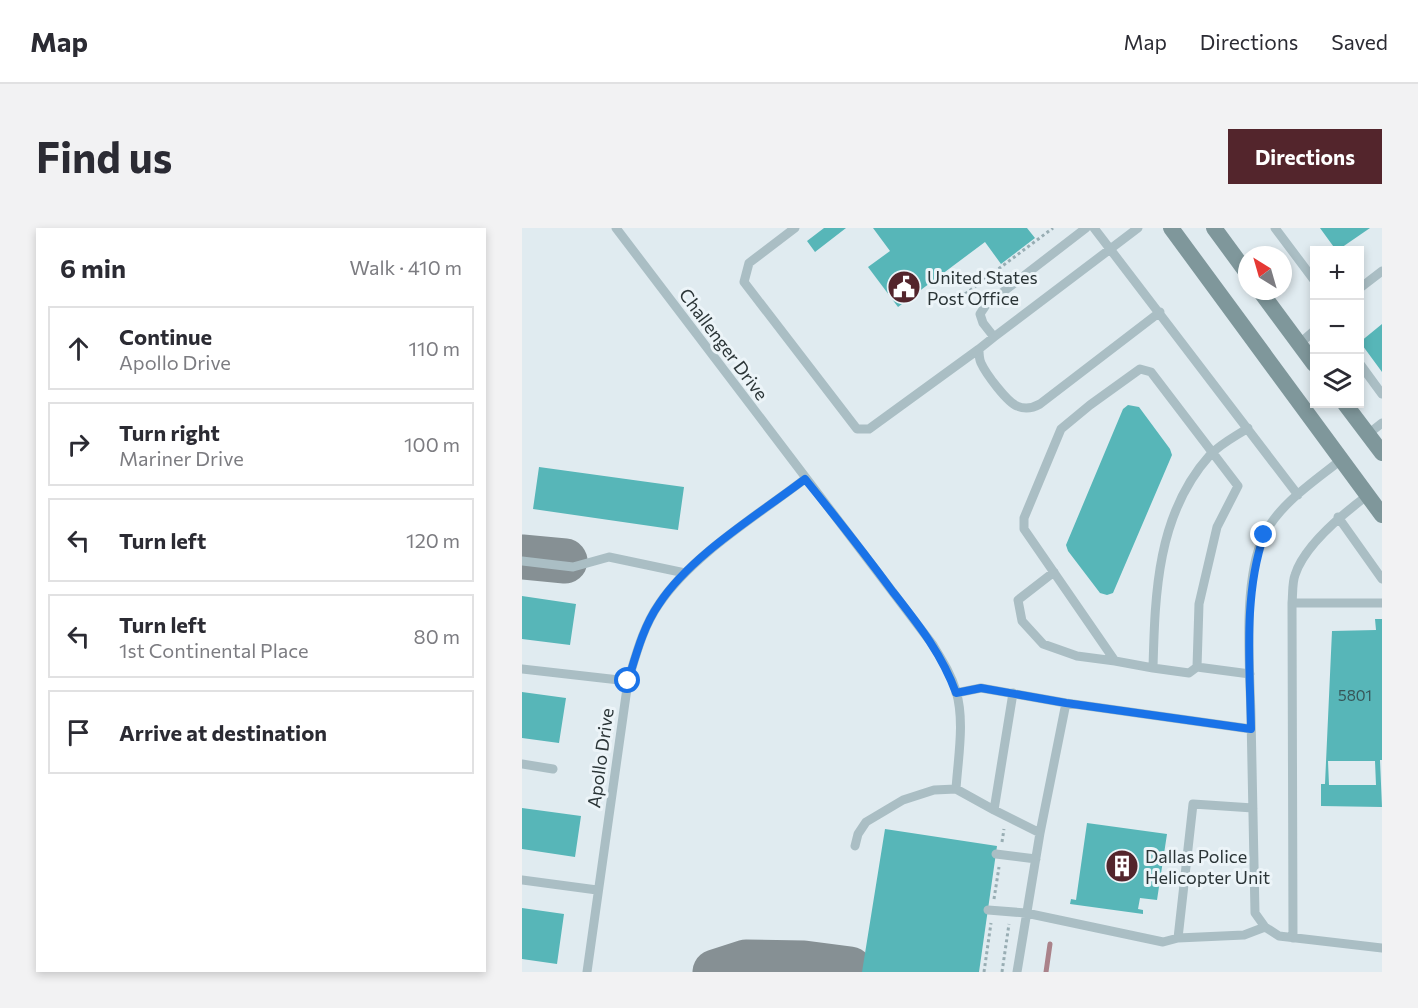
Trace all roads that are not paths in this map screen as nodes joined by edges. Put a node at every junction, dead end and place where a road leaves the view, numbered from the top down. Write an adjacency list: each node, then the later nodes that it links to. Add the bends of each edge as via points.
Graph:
1 (616, 228): 30 (lane, Challenger Drive)
2 (795, 228): 19 (lane, via 749,263 744,282 857,429 869,429)
3 (1086, 228): 17 (lane, via 986,305 980,314)
4 (1094, 228): 9 (lane)
5 (1138, 228): 9 (lane)
6 (1171, 228): 29 (main road)
7 (1214, 228): 10 (main road)
8 (1275, 228): 12 (lane)
9 (1110, 249): 15 (lane); 17 (lane)
10 (1238, 261)
11 (1382, 271): 13 (lane)
12 (1310, 275)
13 (1364, 284)
14 (1267, 300): 18 (main road)
15 (1160, 312): 19 (lane, via 1032,408 1009,401 982,365); 25 (lane)
16 (1310, 334): 18 (lane)
17 (994, 337): 19 (lane)
18 (1299, 344): 20 (main road)
19 (979, 349)
20 (1310, 359)
21 (1364, 371): 22 (lane)
22 (1382, 394)
23 (1348, 408): 26 (main road)
24 (1382, 423): 26 (lane)
25 (1248, 428): 27 (lane); 31 (lane)
26 (1368, 434): 28 (main road)
27 (1212, 453): 36 (lane, via 1151,372 1140,369 1090,405 1061,429 1024,518 1024,529); 42 (lane, via 1238,486 1217,527 1199,604); 43 (lane, via 1187,484 1164,541 1155,602)
28 (1382, 453)
29 (1342, 459): 31 (lane); 32 (main road)
30 (805, 479): 37 (lane, Apollo Drive); 47 (lane, Challenger Drive, via 933,645)
31 (1298, 495): 45 (lane, via 1283,508 1264,535 1256,558 1251,588)
32 (1368, 495): 33 (main road); 34 (lane)
33 (1382, 515)
34 (1338, 518): 38 (lane); 39 (lane, via 1310,549 1295,574)
35 (522, 561): 37 (lane, via 573,567 609,557)
36 (1054, 572): 41 (lane); 41 (lane, via 1018,600 1022,621 1043,644 1077,656)
37 (685, 573): 46 (lane, Apollo Drive, via 658,604 639,643)
38 (1382, 579)
39 (1292, 603): 40 (lane); 66 (lane)
40 (1382, 603)
41 (1115, 660): 43 (lane)
42 (1197, 667): 43 (lane, via 1189,673); 45 (lane)
43 (1152, 668)
44 (522, 669): 46 (lane)
45 (1250, 674): 50 (lane)
46 (628, 681): 61 (lane, Apollo Drive)
47 (956, 693): 48 (lane, via 981,688); 53 (lane, Challenger Drive, via 960,721)
48 (1013, 693): 49 (lane); 55 (lane)
49 (1066, 703): 50 (lane); 56 (lane)
50 (1251, 729): 54 (lane)
51 (522, 764): 52 (lane)
52 (553, 769)
53 (956, 789): 55 (lane); 57 (lane, via 934,790 903,800 866,822)
54 (1253, 808): 64 (lane, via 1255,914); 65 (lane, via 1193,804)
55 (994, 810): 56 (lane)
56 (1040, 833): 59 (lane)
57 (855, 846)
58 (996, 854): 59 (lane)
59 (1036, 859): 63 (lane)
60 (522, 880): 61 (lane)
61 (597, 890): 68 (lane, Apollo Drive)
62 (988, 910): 63 (lane)
63 (1026, 913): 65 (lane, via 1163,942); 69 (lane)
64 (1265, 927): 65 (lane, via 1244,935); 66 (lane, via 1279,936)
65 (1178, 938)
66 (1293, 938): 67 (lane)
67 (1382, 948)
68 (587, 972)
69 (1017, 972)

